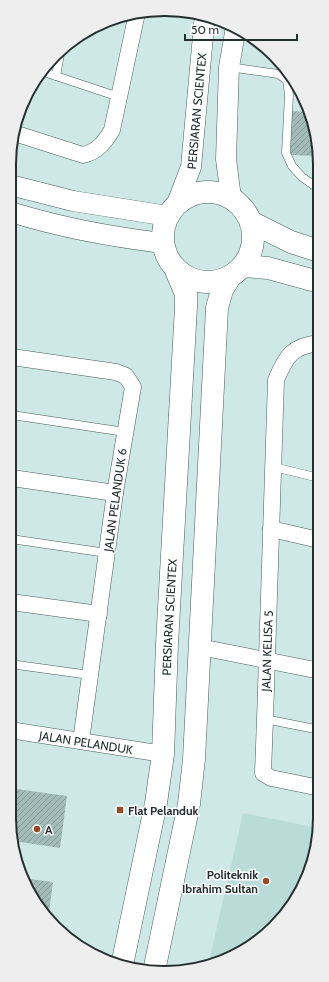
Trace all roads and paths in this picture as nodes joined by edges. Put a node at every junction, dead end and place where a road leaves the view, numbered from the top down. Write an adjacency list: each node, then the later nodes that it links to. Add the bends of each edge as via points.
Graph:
1 (135, 19): 10 (street)
2 (204, 21): 15 (street, PERSIARAN SCIENTEX, via 192,167)
3 (235, 34): 5 (street)
4 (59, 59): 7 (lane)
5 (229, 67): 8 (lane, via 278,74); 14 (street, via 226,158)
6 (48, 73): 7 (lane)
7 (56, 76): 10 (lane)
8 (286, 79)
9 (287, 81): 12 (lane, via 290,95 286,153 292,166)
10 (119, 97): 11 (street, via 112,130 107,140 88,154 68,151)
11 (19, 135)
12 (313, 185)
13 (16, 187): 15 (street, via 73,201)
14 (231, 198): 15 (main road, via 216,193 200,193 187,197); 17 (main road, via 243,208)
15 (172, 211): 18 (main road, via 163,230)
16 (16, 214): 18 (street, via 103,236)
17 (251, 222): 19 (main road, via 291,242); 21 (main road, via 254,238 251,253)
18 (163, 243): 20 (main road, via 167,256)
19 (313, 249)
20 (175, 268): 21 (main road, via 186,277 200,282 214,282); 46 (main road, PERSIARAN SCIENTEX, via 186,294 186,307 167,637)
21 (237, 272): 22 (main road, via 268,268); 37 (main road, via 222,290 217,308)
22 (313, 280)
23 (313, 344): 27 (street, JALAN KELISA 5, via 291,353 276,380)
24 (16, 358): 26 (street, JALAN PELANDUK 6, via 116,372 126,376 132,387)
25 (16, 416): 26 (lane)
26 (125, 432): 30 (street, JALAN PELANDUK 6)
27 (274, 467): 28 (lane); 31 (street, JALAN KELISA 5)
28 (313, 477)
29 (16, 479): 30 (street)
30 (115, 493): 34 (street, JALAN PELANDUK 6)
31 (271, 529): 32 (street); 38 (street, JALAN KELISA 5)
32 (313, 538)
33 (16, 540): 34 (lane)
34 (107, 553): 36 (street, JALAN PELANDUK 6)
35 (16, 603): 36 (street)
36 (99, 614): 41 (street, JALAN PELANDUK 6)
37 (200, 647): 38 (street); 49 (main road, via 189,804)
38 (267, 661): 40 (street); 42 (street, JALAN KELISA 5)
39 (16, 665): 41 (lane)
40 (313, 670)
41 (90, 675): 45 (street, JALAN PELANDUK 6)
42 (265, 719): 43 (lane); 47 (street, JALAN KELISA 5, via 263,773 271,778)
43 (313, 729)
44 (16, 731): 45 (street, JALAN PELANDUK)
45 (81, 741): 46 (street, JALAN PELANDUK)
46 (163, 754): 48 (main road, PERSIARAN SCIENTEX, via 156,803)
47 (313, 787)
48 (123, 960)
49 (155, 966)

